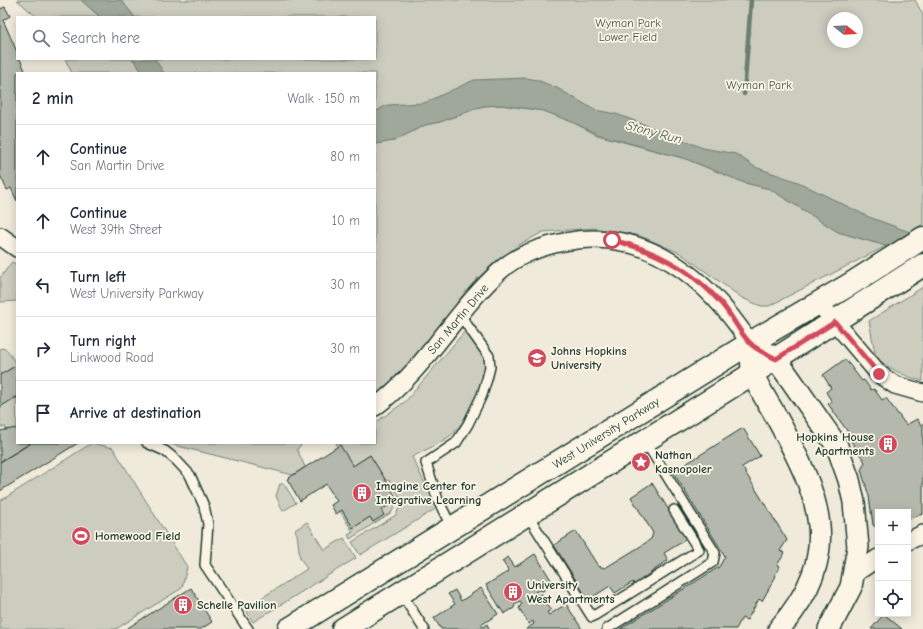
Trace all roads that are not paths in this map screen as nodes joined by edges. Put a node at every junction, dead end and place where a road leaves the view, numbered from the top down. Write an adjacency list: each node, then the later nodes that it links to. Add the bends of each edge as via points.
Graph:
1 (0, 236): 3 (street)
2 (923, 238): 5 (main road, West University Parkway)
3 (16, 247)
4 (923, 265): 7 (main road)
5 (819, 303): 7 (street); 8 (main road, West University Parkway)
6 (460, 315): 8 (street, San Martin Drive, via 478,292 503,268 528,254 553,244 582,238 612,240 638,246 662,256 680,268 711,292); 12 (street, San Martin Drive, via 409,378); 17 (lane, via 489,356 490,367 482,395 456,443 426,464 438,500)
7 (835, 322): 9 (main road); 11 (street, via 879,374 895,385)
8 (750, 343): 9 (street); 10 (street); 17 (main road, West University Parkway)
9 (776, 359): 10 (main road); 21 (street, via 837,446 854,502 858,547)
10 (753, 374): 13 (main road); 23 (street, via 806,474 817,505 820,525 819,544 809,585)
11 (923, 393)
12 (376, 406)
13 (645, 441): 16 (main road); 28 (lane, via 716,558)
14 (149, 444): 24 (lane, via 165,451 190,475 204,506 208,524 205,565)
15 (674, 510): 16 (lane, via 699,550 592,617)
16 (527, 514): 22 (main road)
17 (452, 528): 25 (main road, West University Parkway)
18 (923, 534): 19 (street)
19 (911, 540)
20 (875, 560): 21 (street)
21 (854, 574): 29 (street, via 851,587)
22 (401, 593): 26 (main road); 27 (lane)
23 (789, 626)
24 (248, 629)
25 (290, 629)
26 (343, 629)
27 (424, 629)
28 (607, 629)
29 (829, 629)

